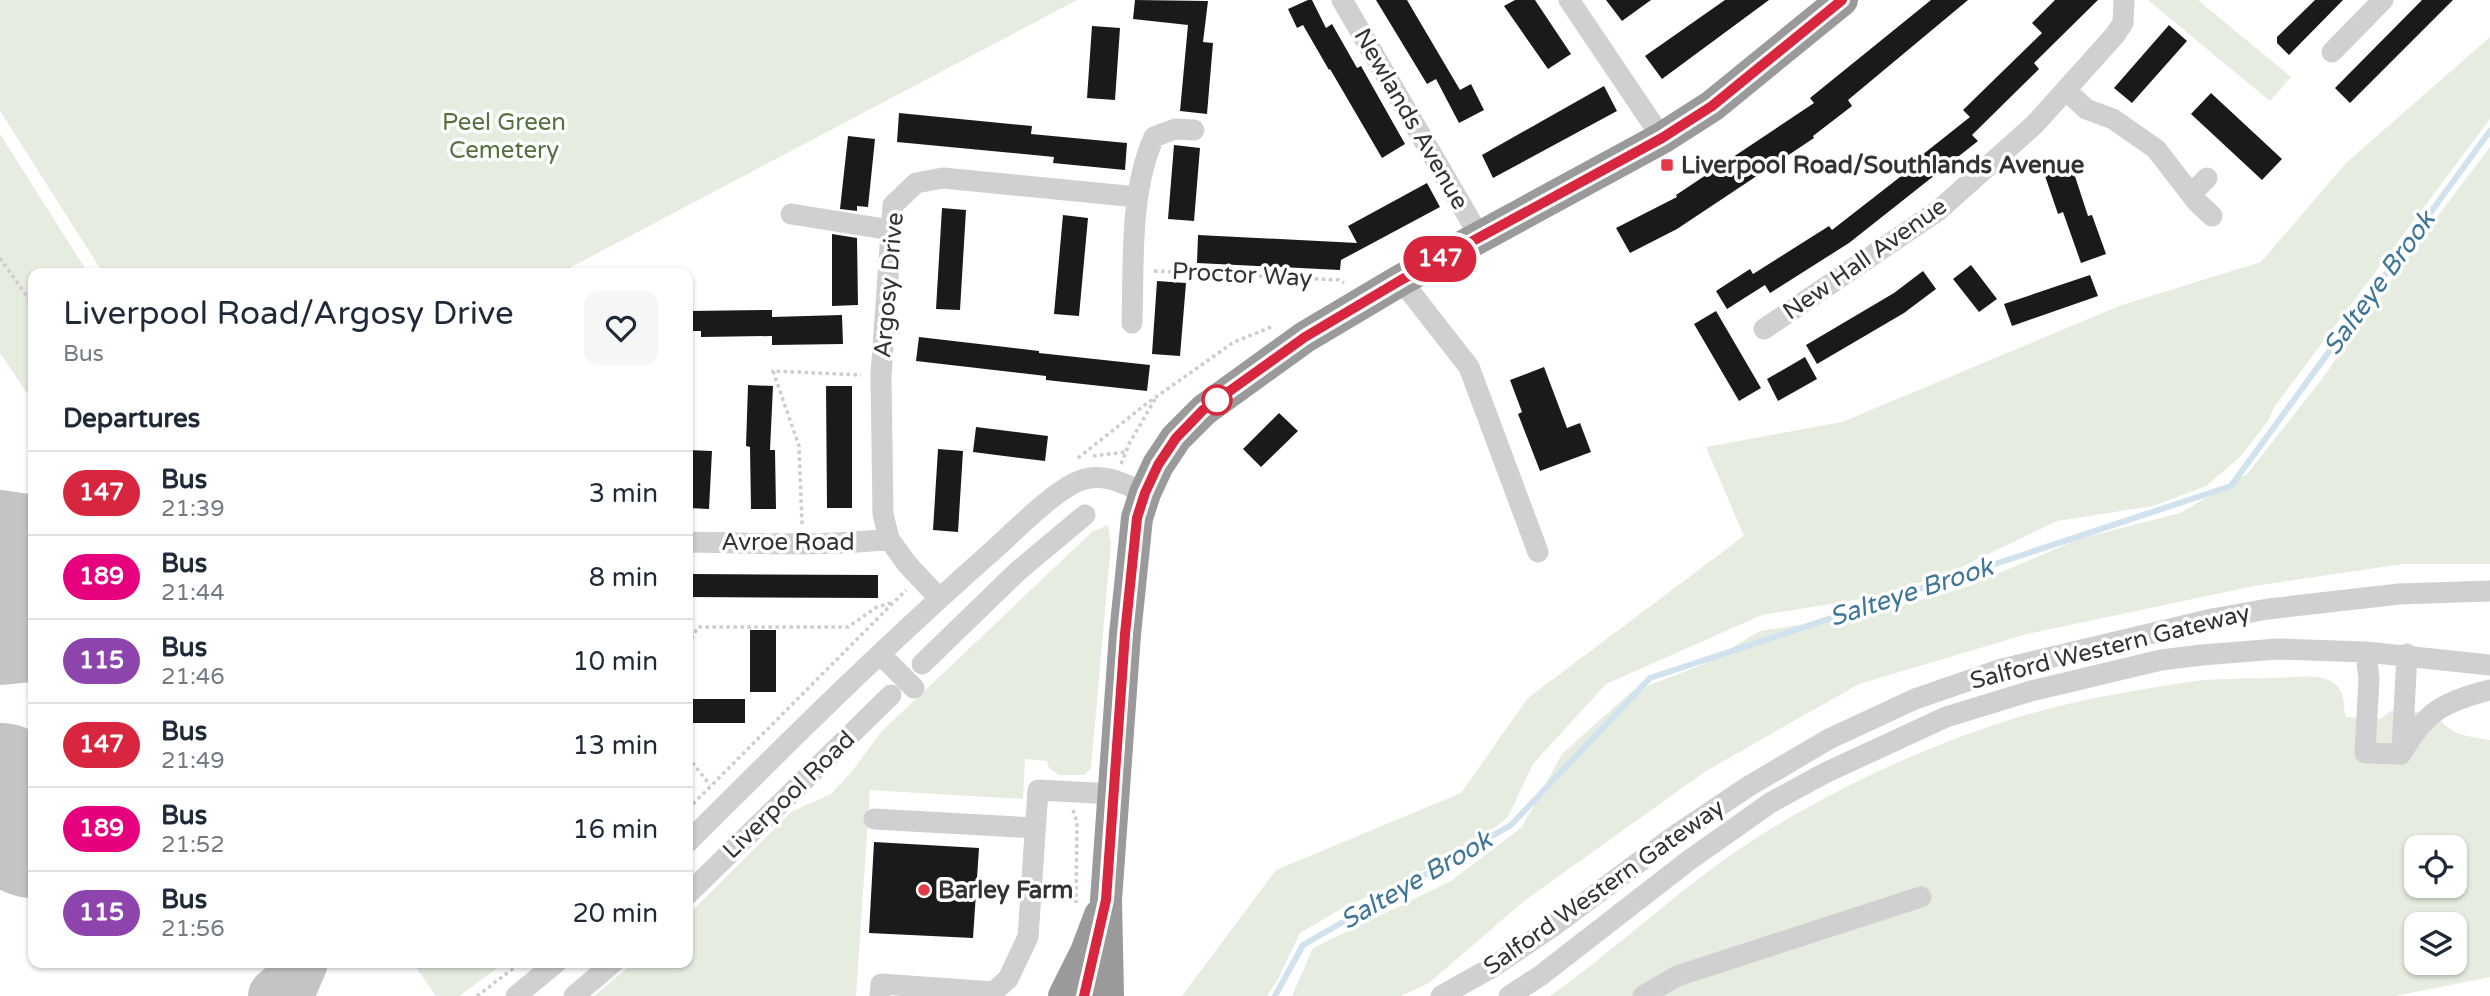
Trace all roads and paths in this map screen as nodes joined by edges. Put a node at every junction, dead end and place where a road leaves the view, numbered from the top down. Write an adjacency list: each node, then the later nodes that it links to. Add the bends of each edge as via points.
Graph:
1 (1342, 0): 16 (street, Newlands Avenue)
2 (1569, 0): 9 (street)
3 (2124, 0): 7 (street, New Hall Avenue, via 2123,23)
4 (2384, 0): 6 (street)
5 (1833, 3): 9 (highway, via 1712,106)
6 (2332, 52)
7 (2067, 91): 11 (street, via 2086,108 2113,119 2156,149); 24 (street, New Hall Avenue, via 1939,210)
8 (1194, 130): 12 (street, via 1175,129 1154,137)
9 (1662, 138): 16 (highway)
10 (2207, 178): 11 (street)
11 (2191, 194): 14 (street)
12 (1137, 197): 15 (street, Argosy Drive, via 943,178 916,183 893,205); 18 (street)
13 (791, 214): 15 (street)
14 (2212, 216)
15 (891, 230): 25 (street, Argosy Drive)
16 (1480, 237): 19 (highway)
17 (0, 258): 21 (path)
18 (1134, 270): 20 (path, Proctor Way, via 1339,279); 22 (street)
19 (1401, 280): 29 (highway, via 1305,337 1203,410 1176,438); 34 (street, via 1469,367)
20 (1348, 286)
21 (28, 298)
22 (1132, 323)
23 (1282, 323): 26 (path, via 1234,342)
24 (1764, 329)
25 (881, 375): 31 (street, Argosy Drive, via 883,514); 33 (path, via 773,372 799,446)
26 (1157, 396): 27 (path); 28 (path)
27 (1125, 452)
28 (1072, 463)
29 (1145, 493): 37 (street, via 1103,477 1078,481); 51 (highway, via 1136,527)
30 (1085, 515): 43 (street, via 1018,571)
31 (889, 539): 33 (street, Avroe Road); 37 (street, Argosy Drive)
32 (693, 542): 33 (street, Avroe Road)
33 (803, 543)
34 (1538, 552)
35 (906, 590): 38 (path)
36 (2490, 591): 72 (street, Salford Western Gateway, via 2399,594 2212,619 2002,669 1915,699 1829,739 1749,786 1552,927)
37 (939, 598): 41 (street, Liverpool Road)
38 (893, 603): 39 (path, via 877,607 848,626 698,627); 50 (path)
39 (693, 636)
40 (2366, 652): 42 (street, Salford Western Gateway); 48 (street, via 2370,679 2365,753); 73 (street, Salford Western Gateway, via 2277,649 2161,660 1946,717 1770,803)
41 (880, 654): 45 (street); 52 (street, Liverpool Road)
42 (2407, 654): 44 (street, Salford Western Gateway); 48 (street)
43 (922, 664)
44 (2490, 665)
45 (914, 688)
46 (2490, 690): 48 (street, via 2459,698 2433,712 2417,727)
47 (891, 695): 58 (street, Liverpool Road)
48 (2401, 754)
49 (693, 764): 50 (path)
50 (710, 786): 52 (path); 53 (path)
51 (1114, 794): 56 (street, via 1038,790); 60 (highway)
52 (728, 802): 57 (street, Liverpool Road)
53 (693, 804)
54 (1073, 805): 60 (path)
55 (874, 818): 56 (street)
56 (1035, 828): 64 (street, via 1028,937 1008,979)
57 (693, 837)
58 (693, 889)
59 (1921, 897): 74 (street, via 1677,976)
60 (1091, 903): 69 (highway, via 1086,952); 70 (highway); 71 (highway)
61 (512, 968): 65 (path)
62 (550, 968): 66 (street)
63 (607, 968): 67 (street)
64 (991, 994): 68 (street, via 881,984)
65 (477, 996)
66 (516, 996)
67 (575, 996)
68 (880, 996)
69 (1064, 996)
70 (1084, 996)
71 (1108, 996)
72 (1441, 996)
73 (1509, 996)
74 (1643, 996)

